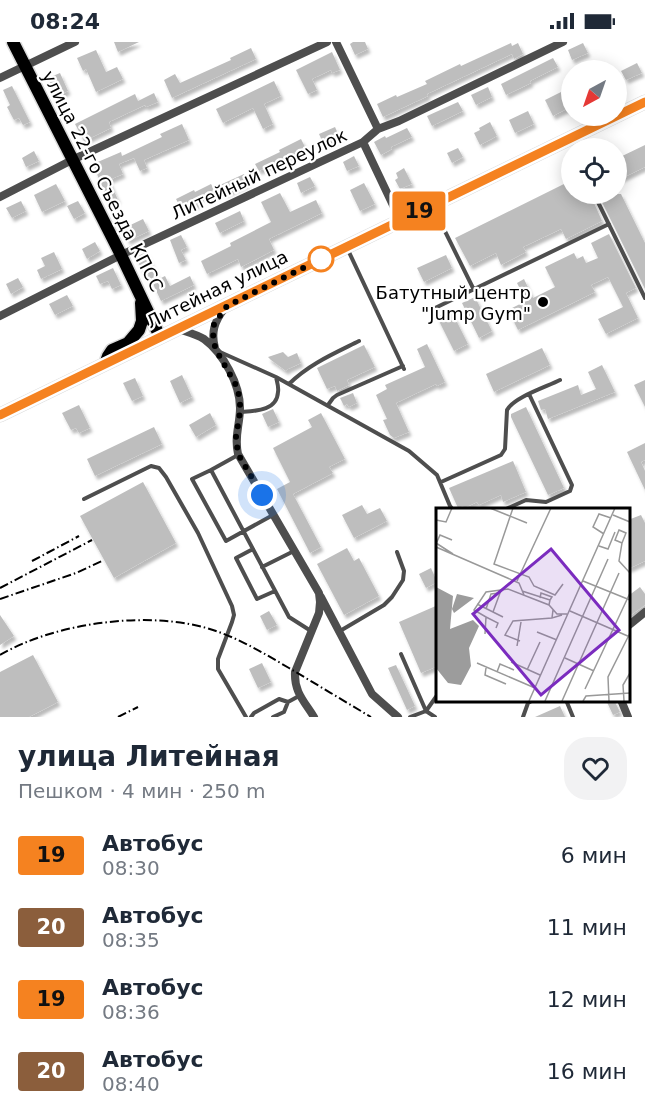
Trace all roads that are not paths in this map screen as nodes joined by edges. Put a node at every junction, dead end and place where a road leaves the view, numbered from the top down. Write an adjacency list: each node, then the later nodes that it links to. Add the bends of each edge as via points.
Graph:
1 (13, 42): 6 (main road, улица 22-го Съезда КПСС)
2 (75, 42): 6 (street)
3 (327, 42): 13 (street)
4 (336, 42): 9 (street)
5 (562, 42): 9 (street, Литейный переулок)
6 (25, 65): 7 (street); 13 (main road, улица 22-го Съезда КПСС)
7 (0, 78)
8 (645, 103): 10 (main road, Литейная улица)
9 (378, 129): 11 (street, Литейный переулок)
10 (581, 138)
11 (363, 142): 17 (street); 20 (street, Литейный переулок)
12 (561, 148): 15 (main road, Литейная улица)
13 (72, 160): 14 (street); 20 (main road, улица 22-го Съезда КПСС)
14 (0, 197)
15 (432, 204): 17 (main road, Литейная улица); 21 (lane)
16 (599, 204): 18 (lane)
17 (400, 220): 19 (main road, Литейная улица)
18 (609, 224): 21 (lane); 22 (lane)
19 (346, 246): 24 (main road, Литейная улица); 36 (lane, via 403,368 337,395)
20 (121, 255): 23 (main road, улица 22-го Съезда КПСС); 26 (street, Литейный переулок)
21 (474, 290): 25 (lane)
22 (645, 298)
23 (142, 299): 28 (main road, улица 22-го Съезда КПСС); 31 (main road, via 139,330 128,343 112,350)
24 (227, 306): 27 (main road, Литейная улица); 30 (street, via 214,324)
25 (433, 309)
26 (0, 316)
27 (178, 329): 28 (main road, Литейная улица); 30 (street, via 193,333)
28 (160, 337): 31 (main road, Литейная улица)
29 (359, 341): 34 (lane, via 321,360)
30 (216, 350): 32 (lane); 37 (street, via 237,387)
31 (105, 364): 38 (main road, Литейная улица)
32 (276, 377): 34 (lane); 37 (lane, via 278,392 271,406)
33 (560, 380): 35 (lane)
34 (290, 384): 36 (lane)
35 (529, 394): 41 (lane, via 508,406 505,449 501,455); 44 (lane, via 572,485 570,491 546,502 526,500)
36 (328, 405): 41 (lane, via 409,451)
37 (240, 412): 39 (street)
38 (0, 416)
39 (238, 454): 40 (lane); 45 (street)
40 (211, 470): 46 (lane); 46 (lane, via 192,479 226,541)
41 (441, 482): 43 (lane)
42 (84, 499): 65 (lane, via 151,466 159,468 166,477 232,606 234,615 218,669)
43 (452, 508)
44 (508, 508)
45 (273, 515): 46 (lane); 48 (street)
46 (244, 531): 47 (lane)
47 (253, 549): 50 (lane); 51 (lane, via 236,558 257,599)
48 (294, 551): 50 (lane); 52 (street)
49 (397, 552): 56 (lane, via 403,580 392,597)
50 (262, 567): 51 (lane)
51 (275, 591): 55 (lane, via 289,617)
52 (318, 593): 55 (street, via 320,608); 56 (street)
53 (645, 612): 54 (street)
54 (630, 624)
55 (312, 631): 58 (street, via 295,672 294,682)
56 (340, 632): 69 (street, via 372,694)
57 (401, 654): 64 (lane)
58 (300, 696): 60 (lane); 68 (street)
59 (436, 697): 64 (lane)
60 (288, 702): 66 (lane, via 279,699); 67 (lane, via 284,712)
61 (530, 702): 72 (lane)
62 (567, 702): 73 (lane)
63 (622, 702): 74 (street)
64 (426, 711): 70 (lane); 71 (lane)
65 (246, 717)
66 (251, 717)
67 (273, 717)
68 (314, 717)
69 (398, 717)
70 (410, 717)
71 (435, 717)
72 (523, 717)
73 (573, 717)
74 (628, 717)

